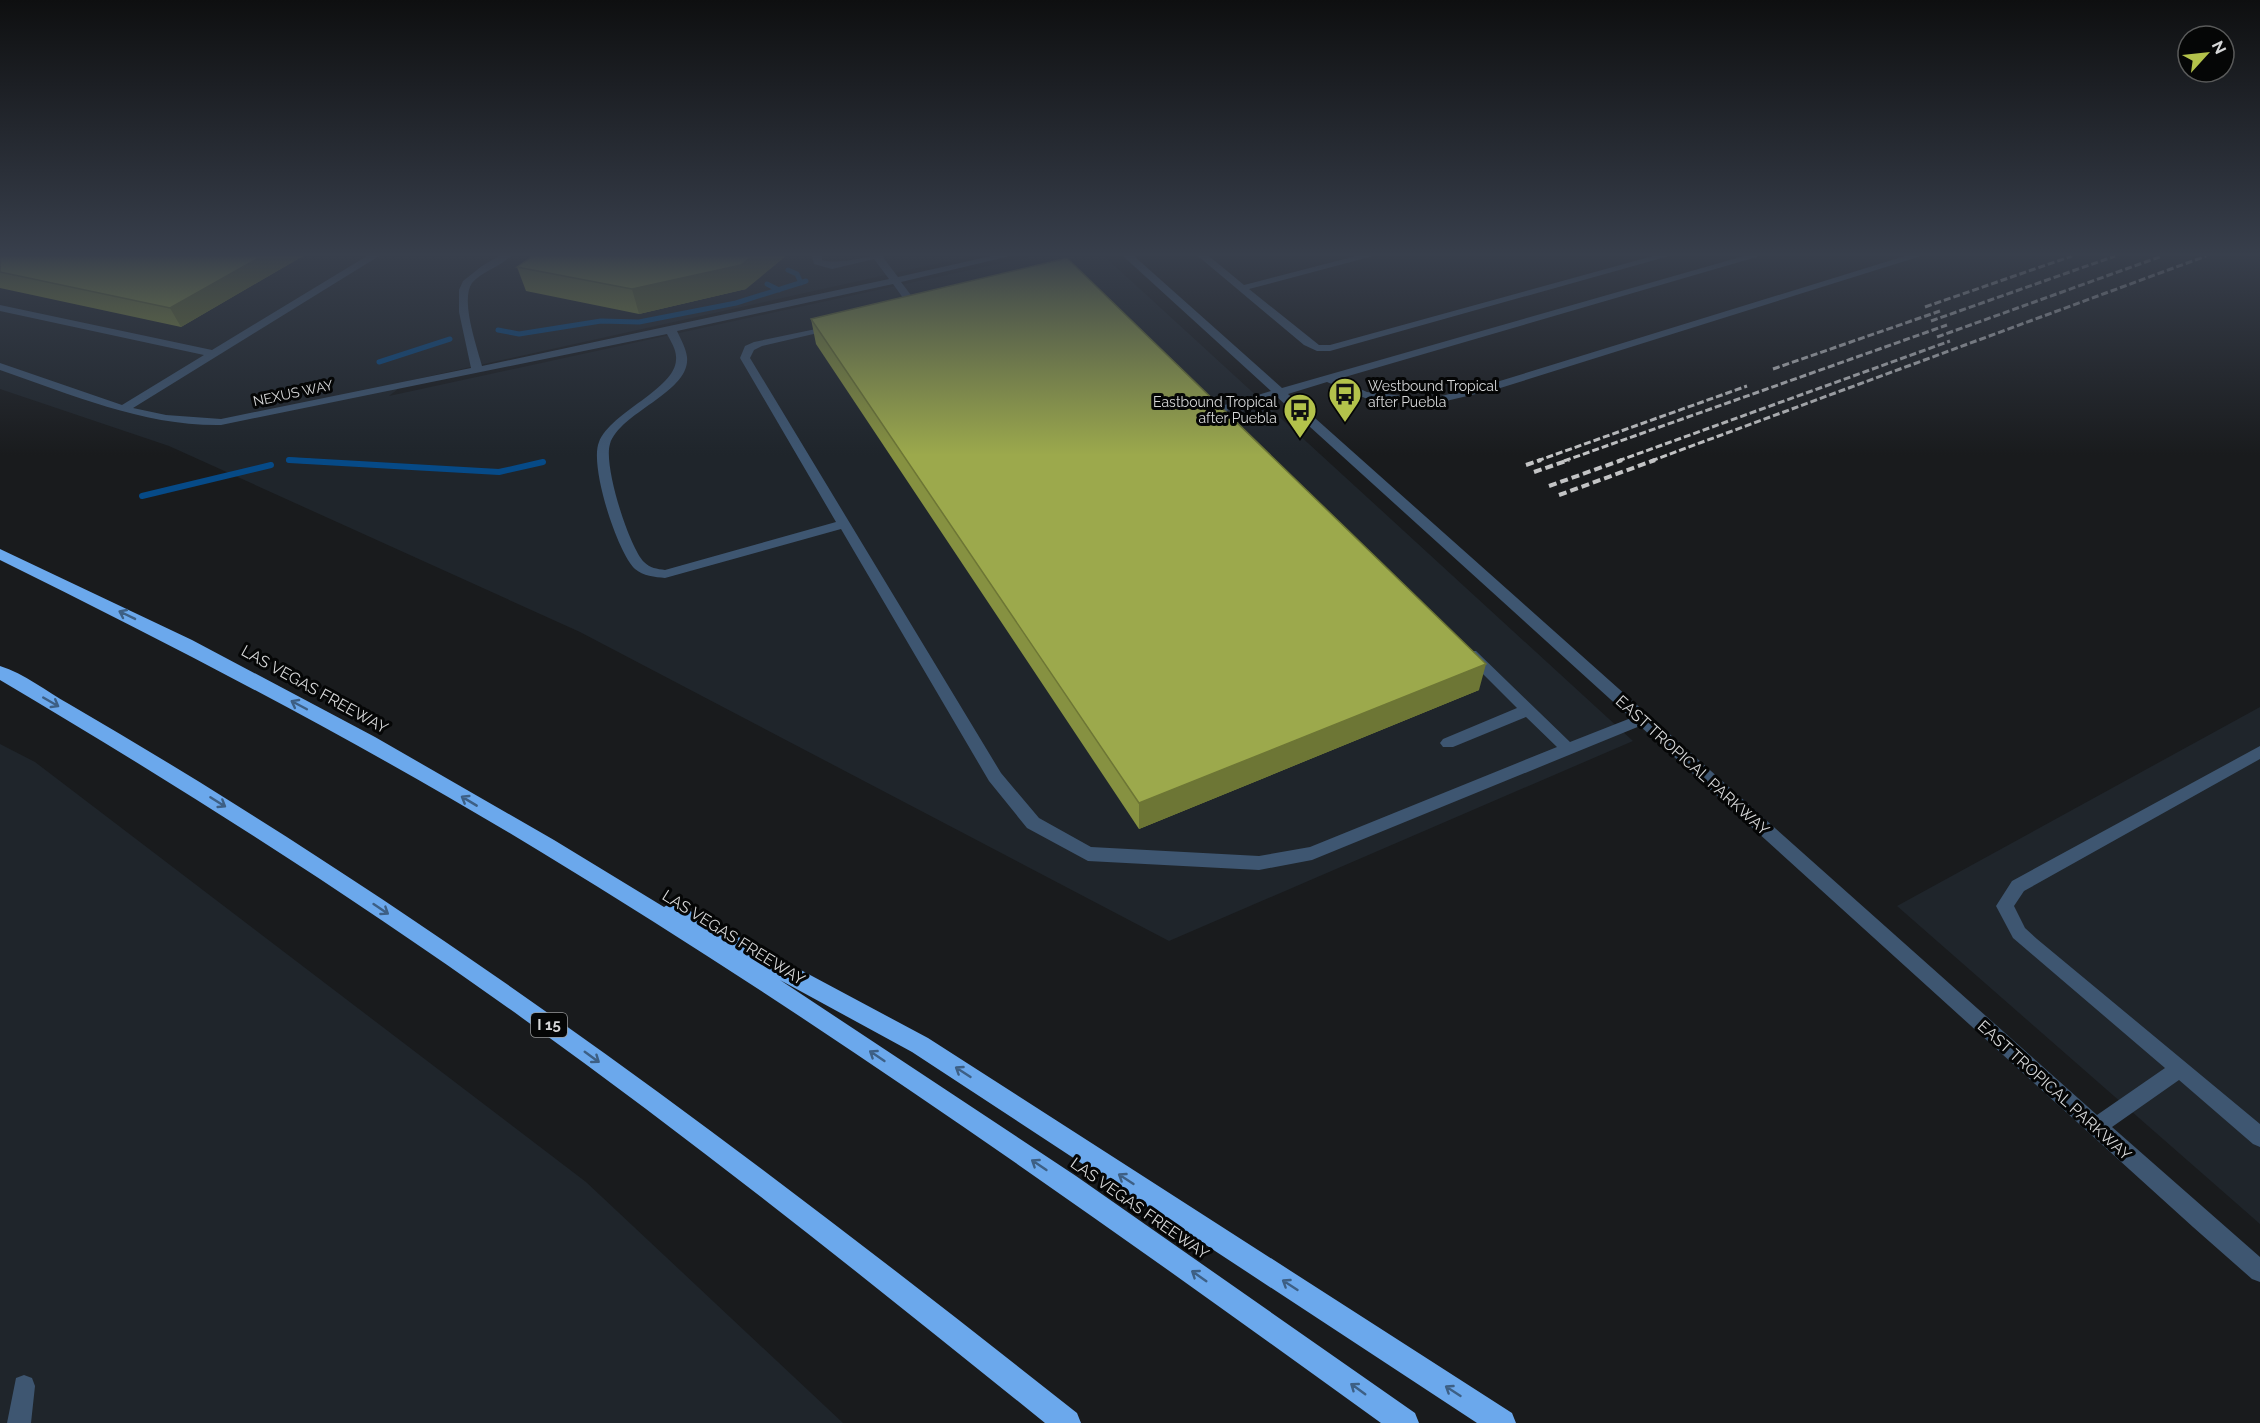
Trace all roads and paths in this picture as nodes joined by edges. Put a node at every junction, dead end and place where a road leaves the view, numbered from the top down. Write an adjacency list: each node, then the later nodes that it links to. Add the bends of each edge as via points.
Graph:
1 (67, 322): 12 (street)
2 (266, 322): 12 (street)
3 (466, 322): 14 (street)
4 (707, 322): 11 (street, NEXUS WAY)
5 (1202, 322): 16 (street, EAST TROPICAL PARKWAY)
6 (1283, 322): 7 (street, via 1317,348 1330,348)
7 (1423, 322)
8 (1523, 322): 15 (street)
9 (1702, 322): 15 (street, via 1493,387 1429,402 1365,395)
10 (848, 323): 19 (street, via 758,344 749,348 745,358)
11 (671, 330): 14 (street, NEXUS WAY); 19 (street, via 682,363 675,376 615,426 603,444 602,464 608,492 636,561 648,572 665,574)
12 (214, 354): 17 (street)
13 (0, 366): 17 (street, NEXUS WAY)
14 (477, 369): 17 (street, NEXUS WAY, via 221,422 195,424)
15 (1328, 378): 16 (street)
16 (1279, 392): 18 (street); 24 (street, EAST TROPICAL PARKWAY)
17 (125, 408)
18 (1223, 409)
19 (844, 525): 26 (street, via 995,777 1033,824 1088,854 1259,863 1312,853)
20 (0, 554): 28 (highway, LAS VEGAS FREEWAY, one-way to 20, via 285,698)
21 (1460, 643): 23 (street)
22 (0, 672): 35 (highway, I 15, one-way to 35, via 219,803 483,979 700,1135)
23 (1527, 710): 25 (street); 26 (street)
24 (1642, 719): 26 (street); 30 (street, EAST TROPICAL PARKWAY)
25 (1448, 743)
26 (1568, 749)
27 (2260, 752): 29 (street, via 2018,886 2005,906 2019,933 2031,945)
28 (519, 831): 36 (highway, LAS VEGAS FREEWAY, one-way to 28, via 963,1114 752,974); 37 (highway, one-way to 28, via 920,1045)
29 (2178, 1070): 30 (street); 31 (street)
30 (2096, 1127): 32 (street, EAST TROPICAL PARKWAY)
31 (2260, 1137)
32 (2260, 1271)
33 (24, 1386): 34 (street)
34 (19, 1423)
35 (1067, 1423)
36 (1406, 1423)
37 (1502, 1423)

